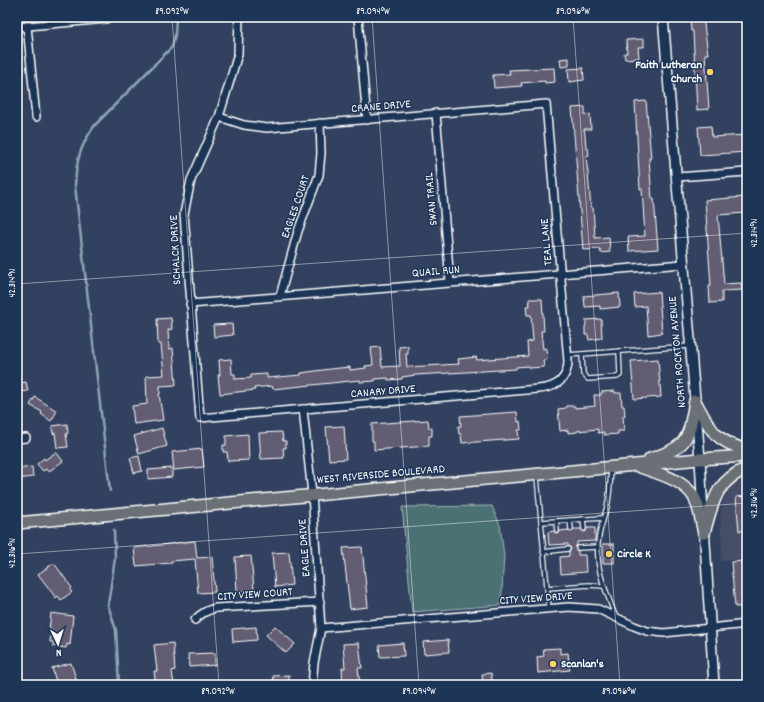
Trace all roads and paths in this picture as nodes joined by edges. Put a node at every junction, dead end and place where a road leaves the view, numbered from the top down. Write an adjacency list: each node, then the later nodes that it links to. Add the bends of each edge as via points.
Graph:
1 (239, 17): 10 (street, SCHALCK DRIVE, via 238,54)
2 (358, 17): 11 (street)
3 (663, 17): 14 (main road, NORTH ROCKTON AVENUE)
4 (105, 18): 5 (street)
5 (27, 26): 6 (street); 9 (street)
6 (17, 27)
7 (546, 104): 8 (street, CRANE DRIVE); 16 (street, TEAL LANE)
8 (436, 114): 11 (street, CRANE DRIVE); 17 (street, SWAN TRAIL)
9 (36, 117)
10 (219, 117): 12 (street, CRANE DRIVE, via 244,125 267,128); 19 (street, SCHALCK DRIVE, via 192,180 184,214)
11 (367, 120): 12 (street, CRANE DRIVE)
12 (320, 123): 18 (street, EAGLES COURT, via 319,175 298,231)
13 (747, 172): 14 (street)
14 (677, 177): 15 (main road, NORTH ROCKTON AVENUE)
15 (683, 264): 16 (street, QUAIL RUN); 20 (main road, NORTH ROCKTON AVENUE)
16 (561, 275): 17 (street, QUAIL RUN); 23 (street, TEAL LANE)
17 (450, 282): 18 (street, QUAIL RUN)
18 (280, 296): 19 (street, QUAIL RUN)
19 (190, 304): 27 (street, SCHALCK DRIVE)
20 (690, 346): 21 (lane); 25 (main road, NORTH ROCKTON AVENUE)
21 (619, 351): 22 (lane); 22 (lane, via 620,376 617,377 588,379 583,374)
22 (582, 354): 23 (lane)
23 (568, 355): 24 (street, TEAL LANE, via 568,367)
24 (563, 377): 26 (street, CANARY DRIVE, via 556,385 545,389)
25 (694, 401): 30 (main road, via 712,432 722,440); 32 (main road, NORTH ROCKTON AVENUE); 33 (main road, via 689,432 684,442 662,455)
26 (303, 409): 27 (street, CANARY DRIVE); 37 (street, EAGLE DRIVE)
27 (200, 418)
28 (26, 438): 29 (street)
29 (17, 439)
30 (747, 450)
31 (747, 456): 32 (main road, WEST RIVERSIDE BOULEVARD)
32 (700, 459): 33 (main road, WEST RIVERSIDE BOULEVARD); 47 (main road, NORTH ROCKTON AVENUE)
33 (636, 464): 34 (main road, WEST RIVERSIDE BOULEVARD); 47 (main road, via 676,481 694,496)
34 (611, 467): 36 (main road, WEST RIVERSIDE BOULEVARD); 38 (lane, via 607,506)
35 (747, 468): 47 (main road, via 735,473 715,496)
36 (536, 474): 37 (main road, WEST RIVERSIDE BOULEVARD); 42 (lane)
37 (312, 494): 43 (main road, WEST RIVERSIDE BOULEVARD); 58 (street, EAGLE DRIVE)
38 (603, 518): 39 (lane); 50 (lane)
39 (583, 519): 40 (lane); 45 (lane)
40 (570, 520): 41 (lane); 44 (lane)
41 (556, 521): 42 (lane); 46 (lane)
42 (541, 522): 55 (lane)
43 (17, 523)
44 (571, 529)
45 (584, 529)
46 (557, 531)
47 (704, 534): 63 (main road, NORTH ROCKTON AVENUE)
48 (586, 542): 52 (lane)
49 (558, 544): 54 (lane)
50 (598, 547): 52 (lane); 56 (lane, via 600,574)
51 (578, 548): 52 (lane)
52 (586, 548)
53 (568, 549): 54 (lane)
54 (559, 550): 55 (lane)
55 (544, 552): 57 (lane)
56 (604, 586): 57 (lane); 60 (lane)
57 (547, 588): 59 (lane)
58 (320, 602): 61 (street, CITY VIEW COURT, via 216,608 200,614); 64 (street, EAGLE DRIVE)
59 (549, 609): 60 (street, CITY VIEW DRIVE, via 598,609); 64 (street, CITY VIEW DRIVE)
60 (615, 616): 63 (street, CITY VIEW DRIVE, via 647,631 664,632)
61 (195, 620)
62 (747, 624): 63 (street, CITY VIEW DRIVE)
63 (710, 627): 66 (main road, NORTH ROCKTON AVENUE)
64 (321, 628): 65 (street, EAGLE DRIVE)
65 (312, 685)
66 (714, 685)

